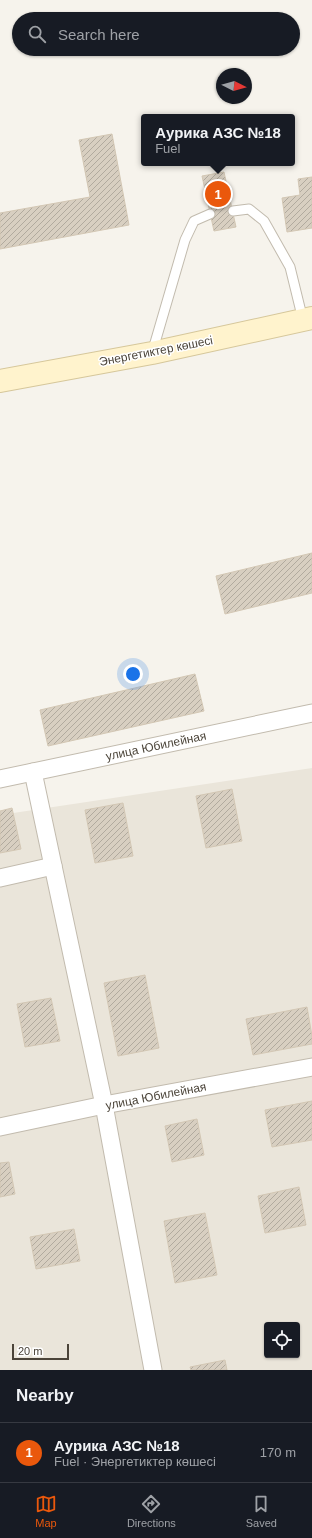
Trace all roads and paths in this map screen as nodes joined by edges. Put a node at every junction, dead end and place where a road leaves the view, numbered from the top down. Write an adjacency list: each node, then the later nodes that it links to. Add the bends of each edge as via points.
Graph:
1 (232, 211): 3 (lane, via 249,209 264,221 290,267)
2 (210, 214): 4 (lane, via 194,221 185,240)
3 (308, 319): 4 (main road, Энергетиктер көшесі)
4 (152, 353): 5 (main road, Энергетиктер көшесі)
5 (0, 381)
6 (312, 713): 7 (street, улица Юбилейная)
7 (33, 772): 8 (street, улица Юбилейная); 9 (street)
8 (0, 779)
9 (53, 866): 10 (street); 12 (street)
10 (0, 878)
11 (312, 1067): 12 (street, улица Юбилейная)
12 (104, 1106): 13 (street, улица Юбилейная); 14 (street)
13 (0, 1128)
14 (153, 1370)

